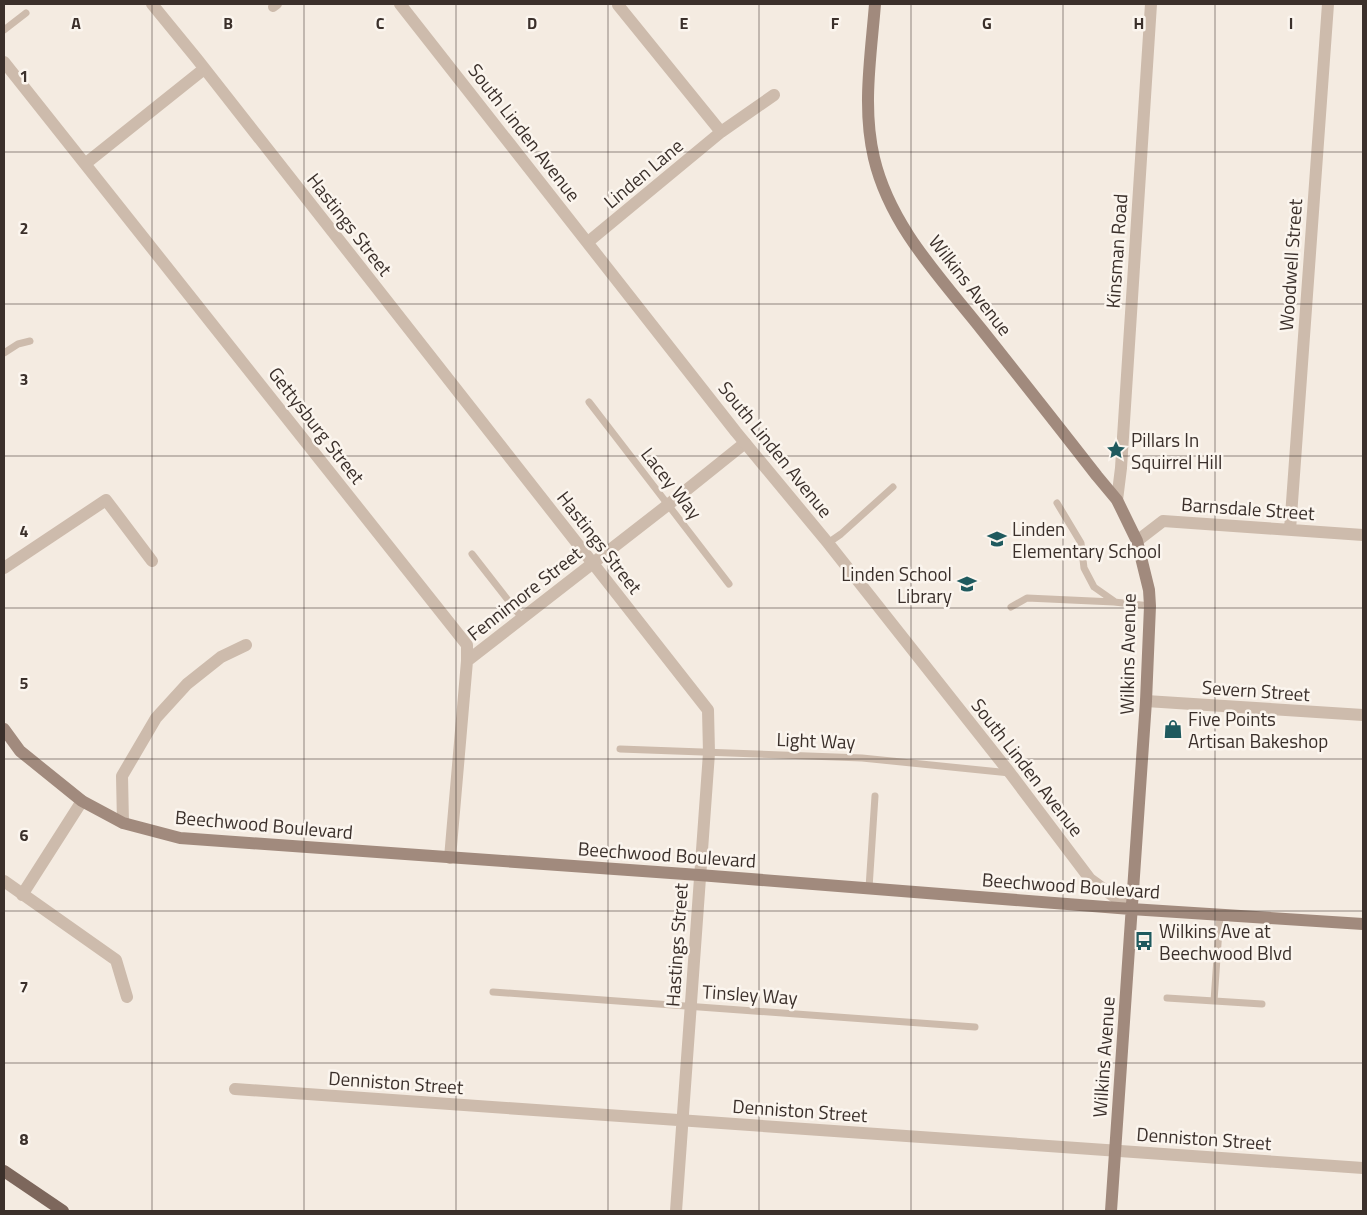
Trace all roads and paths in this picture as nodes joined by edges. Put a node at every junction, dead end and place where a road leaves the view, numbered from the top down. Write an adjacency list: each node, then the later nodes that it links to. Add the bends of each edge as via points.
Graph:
1 (152, 4): 10 (street, Hastings Street)
2 (400, 4): 14 (street, South Linden Avenue)
3 (875, 4): 20 (main road, Wilkins Avenue, via 868,117 874,159 898,220)
4 (1151, 4): 20 (street, Kinsman Road)
5 (1328, 4): 23 (street, Woodwell Street)
6 (618, 5): 12 (street)
7 (26, 13): 8 (lane)
8 (4, 30)
9 (4, 62): 13 (street, Gettysburg Street)
10 (204, 69): 13 (street); 29 (street, Hastings Street)
11 (774, 94): 12 (street, Linden Lane)
12 (721, 132): 14 (street, Linden Lane)
13 (85, 164): 37 (street, Gettysburg Street, via 466,644)
14 (588, 242): 18 (street, South Linden Avenue)
15 (30, 340): 16 (lane)
16 (4, 353)
17 (589, 402): 22 (lane, Lacey Way)
18 (745, 443): 22 (street, Fennimore Street); 26 (street, South Linden Avenue)
19 (893, 487): 26 (lane)
20 (1117, 500): 25 (main road, Wilkins Avenue)
21 (1056, 503): 32 (lane, via 1082,543 1084,568 1094,587)
22 (669, 504): 29 (street, Fennimore Street); 31 (lane, Lacey Way)
23 (1290, 530): 24 (street, Barnsdale Street); 25 (street, Barnsdale Street, via 1163,521)
24 (1363, 535)
25 (1137, 541): 33 (main road, Wilkins Avenue)
26 (828, 543): 43 (street, South Linden Avenue)
27 (472, 554): 35 (lane)
28 (152, 561): 30 (street, via 106,500)
29 (593, 564): 35 (street, Fennimore Street); 42 (street, Hastings Street, via 708,710)
30 (4, 568)
31 (730, 584)
32 (1114, 602): 33 (lane); 34 (lane, via 1027,598)
33 (1150, 606): 38 (main road, Wilkins Avenue)
34 (1012, 607)
35 (522, 618): 37 (street, Fennimore Street)
36 (246, 645): 46 (street, via 221,656 187,684 156,718 122,776)
37 (467, 661): 47 (street, Gettysburg Street)
38 (1146, 701): 39 (street, Severn Street); 52 (main road, Wilkins Avenue)
39 (1363, 716)
40 (4, 729): 45 (main road, Beechwood Boulevard, via 20,751)
41 (620, 749): 42 (lane, Light Way)
42 (708, 753): 43 (lane, Light Way, via 862,758); 48 (street, Hastings Street)
43 (1010, 773): 52 (street, South Linden Avenue, via 1090,879)
44 (875, 796): 50 (lane)
45 (82, 801): 46 (main road, Beechwood Boulevard); 51 (street)
46 (123, 823): 47 (main road, Beechwood Boulevard, via 180,838)
47 (450, 858): 48 (main road, Beechwood Boulevard)
48 (699, 875): 50 (main road, Beechwood Boulevard); 60 (street, Hastings Street)
49 (4, 881): 51 (street)
50 (869, 888): 52 (main road, Beechwood Boulevard)
51 (22, 895): 56 (street, via 116,960)
52 (1131, 909): 53 (main road, Beechwood Boulevard); 64 (main road, Wilkins Avenue)
53 (1220, 915): 54 (main road, Beechwood Boulevard); 58 (lane)
54 (1363, 924)
55 (493, 992): 60 (lane, Tinsley Way)
56 (127, 997)
57 (1167, 998): 58 (lane)
58 (1214, 1001): 59 (lane)
59 (1262, 1004)
60 (690, 1006): 61 (lane, Tinsley Way); 63 (street, Hastings Street)
61 (975, 1027)
62 (235, 1090): 63 (street, Denniston Street)
63 (683, 1120): 64 (street, Denniston Street); 68 (street, Hastings Street)
64 (1115, 1151): 65 (street, Denniston Street); 69 (main road, Wilkins Avenue)
65 (1363, 1168)
66 (4, 1171): 67 (main road)
67 (63, 1211)
68 (676, 1211)
69 (1111, 1211)

